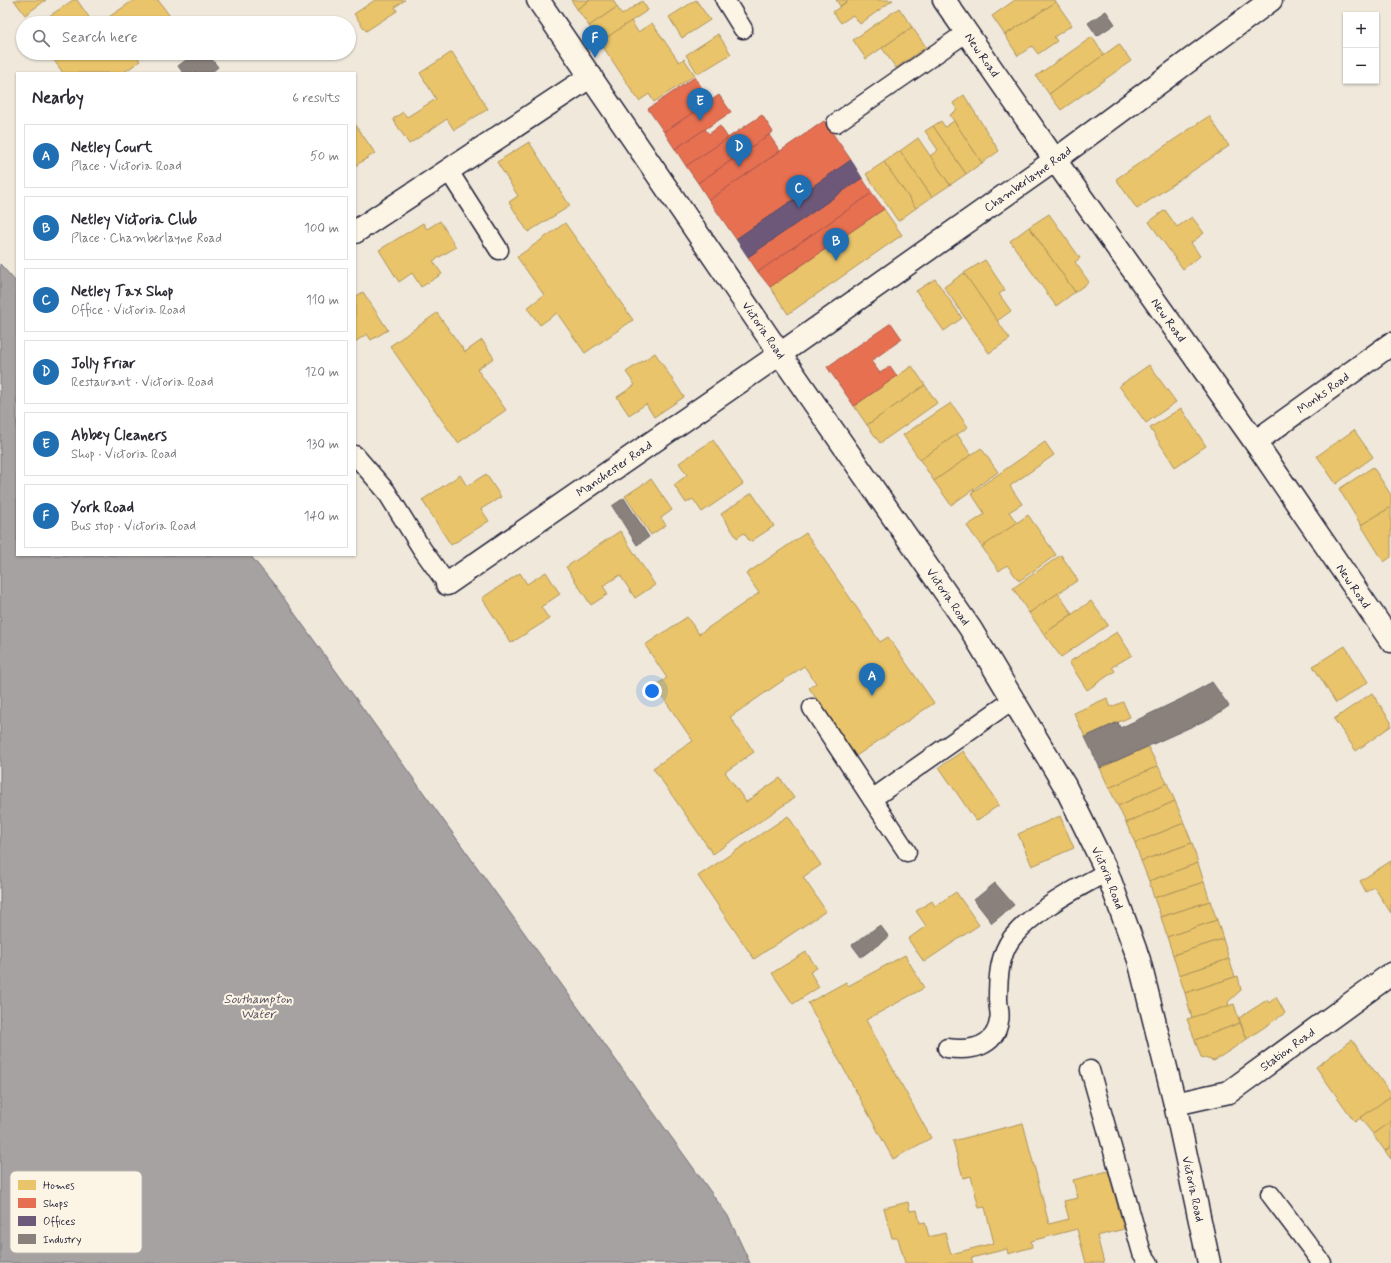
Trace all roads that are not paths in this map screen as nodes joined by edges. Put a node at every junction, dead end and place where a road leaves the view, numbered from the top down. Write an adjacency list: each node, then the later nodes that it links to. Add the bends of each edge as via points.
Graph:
1 (538, 0): 7 (street, Victoria Road)
2 (725, 0): 5 (lane)
3 (944, 0): 6 (street, New Road)
4 (1271, 0): 9 (street, Chamberlayne Road)
5 (743, 30)
6 (967, 32): 8 (lane); 9 (street, New Road)
7 (591, 76): 10 (street); 14 (street, Victoria Road)
8 (836, 123)
9 (1055, 160): 14 (street, Chamberlayne Road); 15 (street, New Road)
10 (448, 170): 11 (street); 12 (lane)
11 (356, 231)
12 (500, 250)
13 (1391, 344): 15 (street, Monks Road)
14 (780, 354): 17 (street, Manchester Road); 19 (street, Victoria Road, via 970,628)
15 (1255, 442): 18 (street, New Road)
16 (356, 457): 17 (lane, via 386,491)
17 (447, 584)
18 (1391, 641)
19 (1014, 699): 21 (lane); 23 (street, Victoria Road, via 1064,786)
20 (812, 708): 21 (lane)
21 (872, 799): 22 (lane)
22 (907, 852)
23 (1107, 872): 25 (lane, via 1033,917 1012,938 1002,956 998,1000 1000,1019 997,1031 991,1039 970,1049); 27 (street, Victoria Road, via 1139,960)
24 (1391, 974): 27 (street, Station Road, via 1229,1092)
25 (947, 1048)
26 (1090, 1070): 29 (lane, via 1142,1252)
27 (1175, 1104): 30 (street, Victoria Road)
28 (1270, 1194): 31 (lane)
29 (1149, 1263)
30 (1209, 1263)
31 (1322, 1263)

